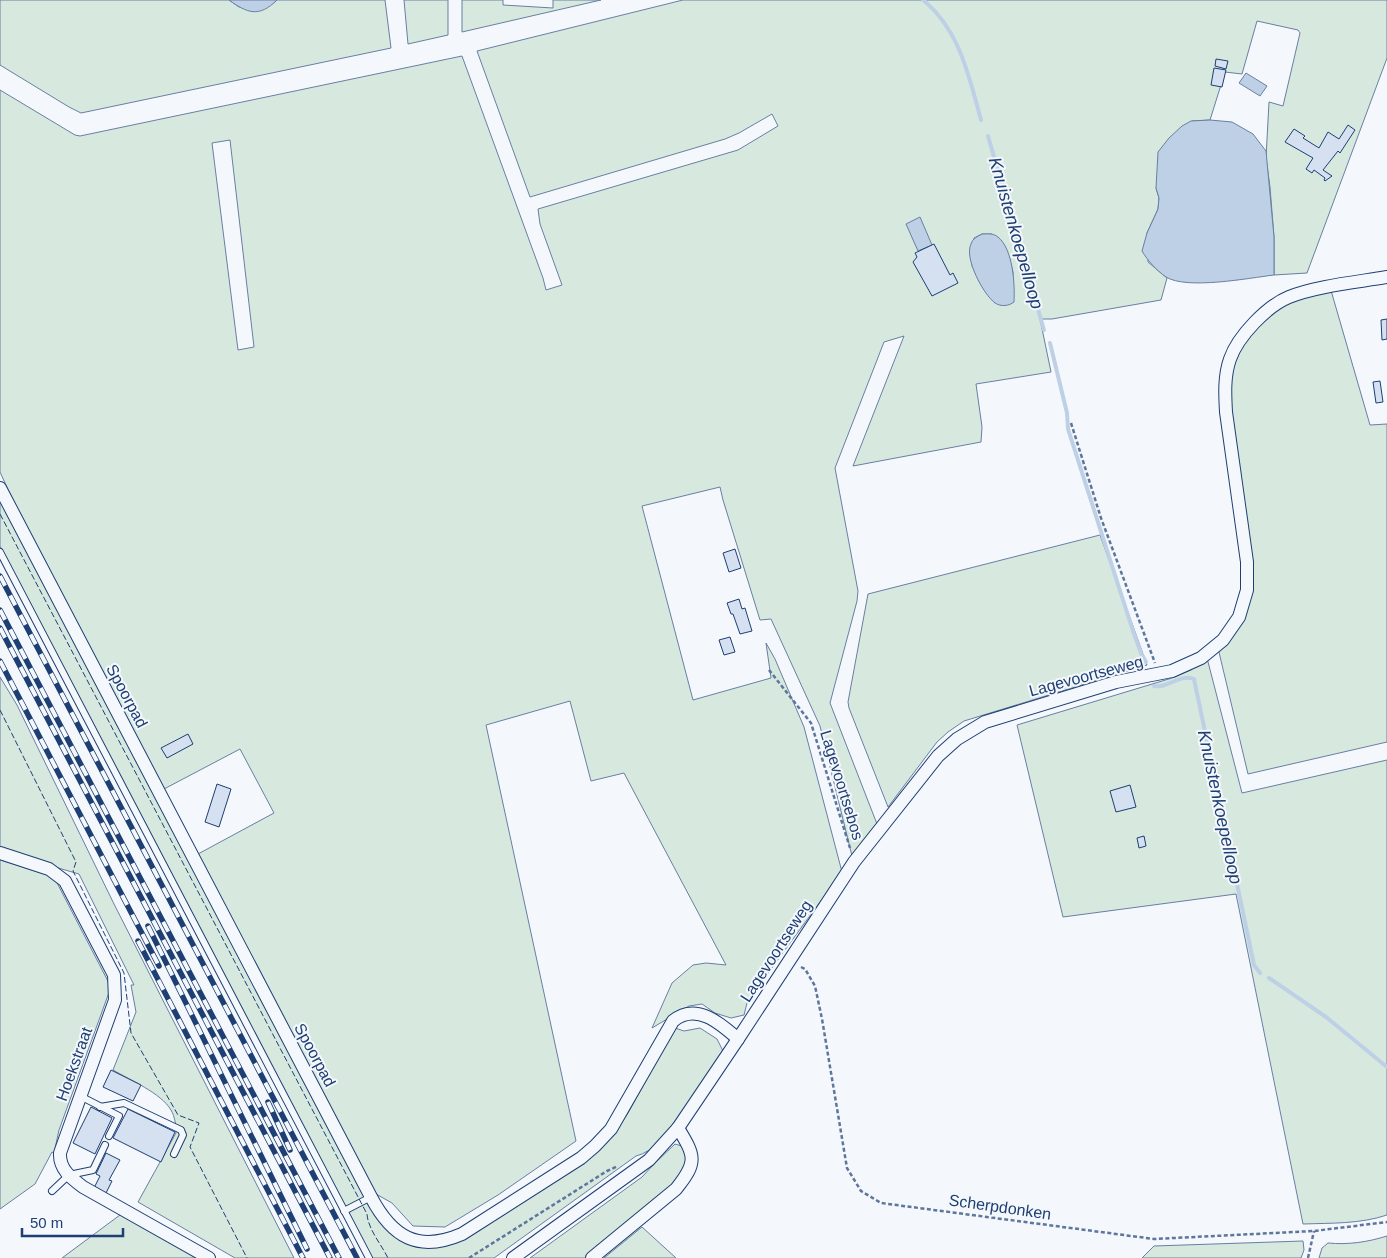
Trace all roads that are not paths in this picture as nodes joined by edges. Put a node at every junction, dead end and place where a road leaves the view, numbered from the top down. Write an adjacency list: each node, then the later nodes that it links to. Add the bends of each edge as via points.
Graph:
1 (1387, 277): 5 (street, Lagevoortseweg, via 1288,297 1269,308 1248,328 1230,358 1225,387 1226,412 1247,562 1247,590 1239,617 1223,640 1201,658 1172,671 1116,682 985,722 957,740 938,756 854,862)
2 (0, 488): 14 (street, Spoorpad)
3 (0, 552): 15 (lane)
4 (0, 853): 6 (street, Hoekstraat, via 49,869 66,881 114,975 114,1000)
5 (738, 1039): 8 (street, Lagevoortseweg); 14 (street, Spoorpad, via 722,1025 699,1014 681,1015 673,1021 611,1129 595,1146 470,1229 446,1241 428,1243 409,1239 391,1226)
6 (80, 1096): 7 (lane); 12 (street, Hoekstraat, via 60,1152 60,1160)
7 (100, 1107): 9 (lane, via 119,1116); 11 (lane, via 124,1103 181,1130 183,1135)
8 (678, 1128): 18 (street, Lagevoortseweg, via 649,1160); 19 (street, via 690,1148 690,1170 676,1189)
9 (109, 1136)
10 (105, 1145): 12 (lane, via 93,1170)
11 (174, 1154)
12 (69, 1176): 13 (lane); 16 (street)
13 (52, 1191)
14 (371, 1197): 15 (lane)
15 (344, 1211): 17 (lane)
16 (209, 1258)
17 (368, 1258)
18 (513, 1258)
19 (592, 1258)

